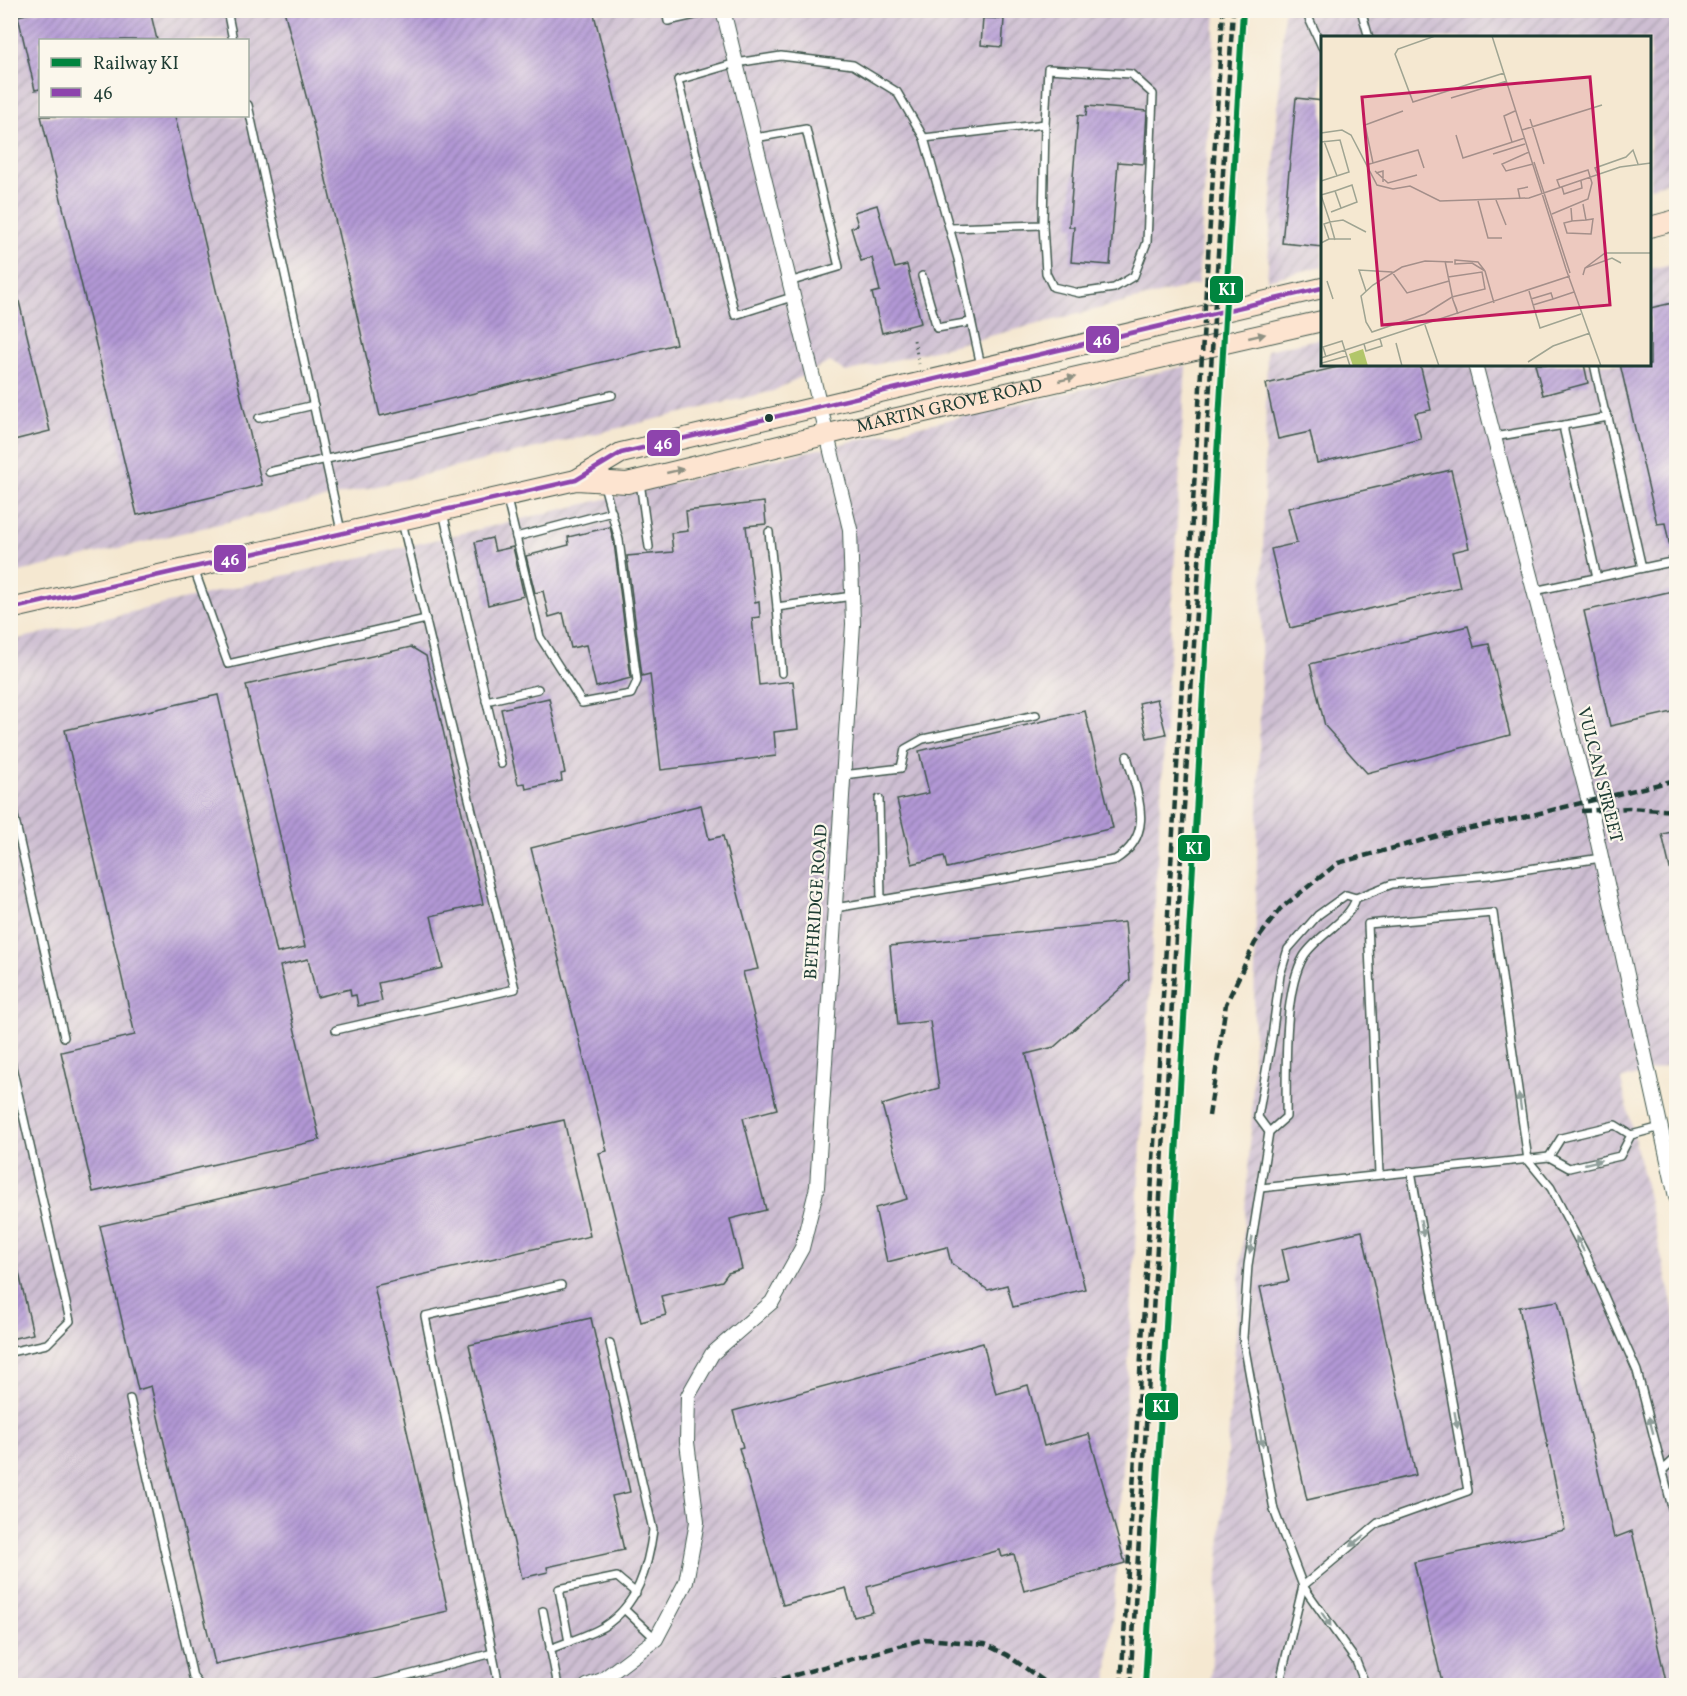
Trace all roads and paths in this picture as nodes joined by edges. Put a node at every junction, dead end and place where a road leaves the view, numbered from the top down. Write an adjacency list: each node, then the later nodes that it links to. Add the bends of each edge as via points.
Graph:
1 (226, 10): 8 (lane)
2 (666, 10): 3 (lane, via 668,21)
3 (717, 10)
4 (723, 10): 10 (street, BETHRIDGE ROAD)
5 (1305, 10): 9 (lane)
6 (1361, 10): 7 (lane)
7 (1368, 36)
8 (233, 39)
9 (1321, 43)
10 (736, 63): 13 (street, BETHRIDGE ROAD); 14 (lane, via 781,56 853,65 897,92); 22 (lane, via 678,80 735,315)
11 (249, 110): 31 (lane)
12 (1045, 124): 14 (lane); 16 (lane); 16 (lane, via 1048,69 1131,74 1153,94 1147,242 1134,276 1114,288 1079,293 1053,287 1046,273)
13 (755, 138): 20 (street, BETHRIDGE ROAD); 20 (lane, via 806,129 839,267)
14 (924, 138): 18 (lane)
15 (1677, 220): 17 (main road)
16 (1043, 225): 18 (lane)
17 (1651, 227)
18 (950, 228): 24 (lane)
19 (922, 276): 24 (lane, via 937,328)
20 (789, 282): 22 (street, BETHRIDGE ROAD)
21 (1321, 288): 29 (main road, MARTIN GROVE ROAD)
22 (792, 297): 32 (street, BETHRIDGE ROAD)
23 (1321, 321): 36 (main road, MARTIN GROVE ROAD, one-way to 23)
24 (971, 322): 29 (lane)
25 (914, 340): 26 (path)
26 (919, 364)
27 (1476, 366): 37 (street, VULCAN STREET)
28 (1594, 366): 33 (lane)
29 (981, 368): 32 (main road, MARTIN GROVE ROAD)
30 (612, 395): 38 (lane)
31 (314, 405): 34 (lane); 38 (lane)
32 (819, 405): 36 (street, BETHRIDGE ROAD); 40 (main road, MARTIN GROVE ROAD, via 621,453)
33 (1608, 417): 35 (lane); 53 (lane)
34 (259, 418)
35 (1564, 425): 37 (lane); 54 (lane)
36 (826, 435): 41 (main road, MARTIN GROVE ROAD, one-way to 36); 56 (street, BETHRIDGE ROAD, via 850,529)
37 (1494, 437): 55 (street, VULCAN STREET)
38 (326, 459): 39 (lane); 48 (lane)
39 (269, 472)
40 (576, 480): 42 (main road, MARTIN GROVE ROAD); 43 (main road, MARTIN GROVE ROAD)
41 (640, 480): 42 (main road, MARTIN GROVE ROAD); 50 (lane)
42 (603, 481): 45 (lane)
43 (507, 496): 44 (main road, MARTIN GROVE ROAD); 49 (lane)
44 (443, 510): 46 (main road, MARTIN GROVE ROAD); 62 (lane)
45 (612, 512): 49 (lane); 49 (lane, via 637,681 631,694 582,703 540,637)
46 (401, 520): 48 (main road, MARTIN GROVE ROAD); 59 (lane)
47 (769, 532): 57 (lane)
48 (342, 533): 52 (main road, MARTIN GROVE ROAD)
49 (516, 537)
50 (649, 547)
51 (1677, 561): 53 (lane)
52 (194, 567): 58 (main road, MARTIN GROVE ROAD); 59 (lane, via 228,664)
53 (1642, 568): 54 (lane)
54 (1597, 578): 55 (lane)
55 (1534, 591): 69 (street, VULCAN STREET)
56 (852, 596): 57 (lane); 66 (street, BETHRIDGE ROAD)
57 (777, 607): 60 (lane)
58 (10, 609)
59 (426, 620): 73 (lane, via 515,989)
60 (782, 673)
61 (538, 689): 62 (lane)
62 (486, 701): 65 (lane)
63 (1036, 715): 66 (lane, via 923,740 905,749 901,768)
64 (1127, 756): 71 (lane, via 1141,812 1139,834 1128,852 1115,860)
65 (501, 764)
66 (843, 775): 72 (street, BETHRIDGE ROAD)
67 (10, 798): 74 (lane)
68 (879, 799): 71 (lane)
69 (1601, 858): 70 (lane, via 1489,875 1392,884); 76 (street, VULCAN STREET)
70 (1356, 898): 77 (lane, via 1353,907 1304,957 1292,993 1287,1037 1286,1117); 77 (lane, via 1346,895 1318,915 1288,949 1280,975 1258,1117)
71 (881, 900): 72 (lane)
72 (835, 908): 96 (street, BETHRIDGE ROAD, via 818,1187 802,1248 772,1302 712,1354 688,1396 687,1442 697,1522 686,1582)
73 (336, 1030)
74 (64, 1037)
75 (10, 1058): 87 (lane, via 70,1321 46,1344)
76 (1661, 1127): 78 (lane); 84 (street, VULCAN STREET)
77 (1269, 1132): 83 (lane)
78 (1630, 1135): 79 (lane, via 1615,1125 1561,1138); 79 (lane, one-way to 78, via 1569,1168 1620,1156)
79 (1550, 1157): 80 (lane)
80 (1528, 1160): 81 (lane); 82 (lane, one-way to 82, via 1493,913 1368,924); 90 (lane, one-way to 80, via 1632,1361 1551,1188)
81 (1411, 1171): 82 (lane); 92 (lane, one-way to 92, via 1468,1491 1378,1523)
82 (1379, 1174): 83 (lane)
83 (1261, 1188): 92 (lane, one-way to 92, via 1248,1265 1243,1338 1274,1510)
84 (1677, 1197)
85 (561, 1285): 99 (lane, via 425,1316)
86 (610, 1343): 93 (lane, via 653,1530 649,1561)
87 (10, 1353)
88 (130, 1399): 100 (lane, via 193,1677)
89 (1677, 1458): 90 (lane)
90 (1662, 1470): 91 (lane)
91 (1677, 1522)
92 (1303, 1586): 105 (lane); 106 (lane, one-way to 106, via 1356,1661)
93 (636, 1593): 94 (lane); 97 (lane, via 617,1577 558,1589)
94 (625, 1610): 96 (lane); 97 (lane, via 602,1627)
95 (543, 1611): 98 (lane)
96 (656, 1639): 104 (street, BETHRIDGE ROAD, via 602,1680)
97 (569, 1642): 98 (lane)
98 (550, 1649): 103 (lane)
99 (493, 1653): 101 (lane); 102 (lane)
100 (200, 1686)
101 (366, 1686)
102 (499, 1686)
103 (558, 1686)
104 (587, 1686)
105 (1279, 1686)
106 (1366, 1686)

